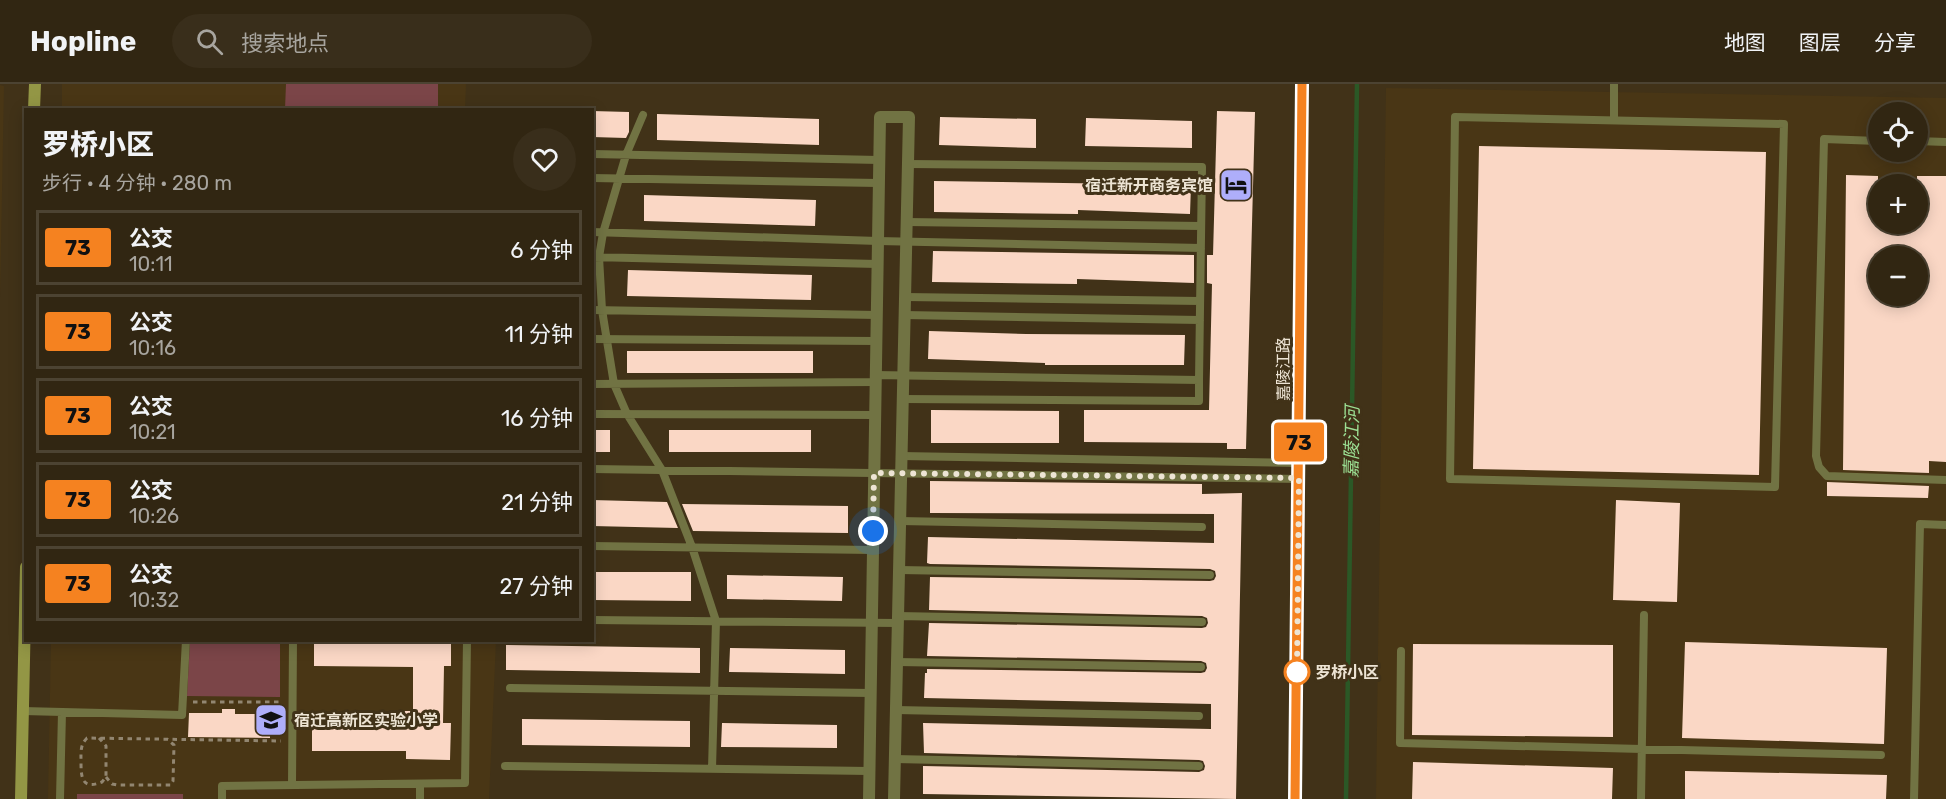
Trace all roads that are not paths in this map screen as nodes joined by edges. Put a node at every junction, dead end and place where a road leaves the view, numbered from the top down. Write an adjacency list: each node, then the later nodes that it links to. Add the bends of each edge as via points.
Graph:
1 (34, 84): 4 (street)
2 (1302, 84): 45 (street, 嘉陵江路)
3 (1614, 84): 6 (lane)
4 (34, 108)
5 (643, 115): 11 (lane)
6 (1614, 120): 6 (lane, via 1455,117 1450,479 1775,487 1784,124)
7 (1868, 141): 51 (lane, via 1824,139 1816,456 1827,477)
8 (1928, 141): 9 (lane)
9 (1946, 142)
10 (594, 154): 11 (lane)
11 (626, 155): 12 (lane); 15 (lane)
12 (879, 160): 13 (street, via 880,117 909,117); 16 (street)
13 (908, 164): 17 (street); 18 (lane, via 1202,167)
14 (594, 178): 15 (lane)
15 (619, 178): 16 (lane); 20 (lane)
16 (878, 183): 21 (street)
17 (906, 222): 18 (lane); 22 (street)
18 (1201, 226): 23 (lane)
19 (594, 232): 20 (lane)
20 (603, 232): 21 (lane); 24 (lane)
21 (878, 241): 22 (lane); 25 (street)
22 (906, 242): 23 (lane); 26 (street)
23 (1201, 248): 27 (lane)
24 (596, 257): 25 (lane); 28 (lane)
25 (877, 264): 29 (street)
26 (905, 297): 27 (lane); 30 (street)
27 (1200, 301): 31 (lane)
28 (597, 310): 29 (lane); 33 (lane)
29 (876, 315): 34 (street)
30 (904, 315): 31 (lane); 35 (street)
31 (1200, 320): 37 (lane)
32 (594, 339): 33 (lane)
33 (606, 339): 34 (lane); 39 (lane)
34 (876, 341): 36 (street)
35 (903, 376): 36 (lane); 37 (lane); 40 (street)
36 (875, 379): 39 (lane); 43 (street)
37 (1199, 380): 40 (lane, via 1199,401)
38 (594, 384): 39 (lane)
39 (614, 384): 42 (lane)
40 (903, 399): 44 (street)
41 (594, 414): 42 (lane)
42 (627, 414): 43 (lane); 47 (lane)
43 (875, 415): 48 (street)
44 (901, 456): 45 (lane); 49 (street)
45 (1299, 463): 50 (street, 嘉陵江路)
46 (594, 469): 47 (lane)
47 (662, 470): 48 (lane); 56 (lane)
48 (874, 473): 49 (lane); 57 (street)
49 (901, 473): 50 (lane); 52 (street)
50 (1299, 478): 95 (street, 嘉陵江路)
51 (1946, 480)
52 (900, 521): 54 (lane); 58 (street)
53 (1946, 525): 97 (lane, via 1920,524)
54 (1202, 527)
55 (594, 546): 56 (lane)
56 (692, 548): 57 (lane); 63 (lane)
57 (873, 550): 65 (street)
58 (899, 570): 59 (lane); 62 (street)
59 (1210, 575)
60 (1644, 615): 80 (lane)
61 (594, 620): 63 (lane)
62 (898, 620): 64 (lane); 65 (lane); 71 (street)
63 (716, 621): 65 (lane); 74 (lane)
64 (1202, 622)
65 (872, 623): 75 (street)
66 (24, 642): 77 (street)
67 (186, 642): 78 (lane, via 182,715)
68 (293, 642): 88 (lane)
69 (466, 642): 87 (lane, via 465,783)
70 (1401, 651): 80 (lane, via 1400,743)
71 (897, 662): 72 (lane); 76 (street)
72 (1201, 667)
73 (510, 688): 74 (lane)
74 (714, 691): 75 (lane); 85 (lane)
75 (871, 693): 86 (street)
76 (896, 710): 79 (lane); 82 (street)
77 (23, 711): 78 (lane); 89 (street)
78 (62, 712): 90 (lane)
79 (1199, 716)
80 (1642, 749): 81 (lane); 96 (lane)
81 (1881, 755)
82 (895, 759): 84 (lane); 94 (street)
83 (505, 766): 85 (lane)
84 (1199, 766)
85 (712, 769): 86 (lane)
86 (869, 771): 93 (street)
87 (420, 784): 88 (lane); 92 (lane)
88 (292, 785): 91 (lane, via 222,786)
89 (21, 799)
90 (60, 799)
91 (222, 799)
92 (420, 799)
93 (869, 799)
94 (894, 799)
95 (1295, 799)
96 (1641, 799)
97 (1914, 799)

